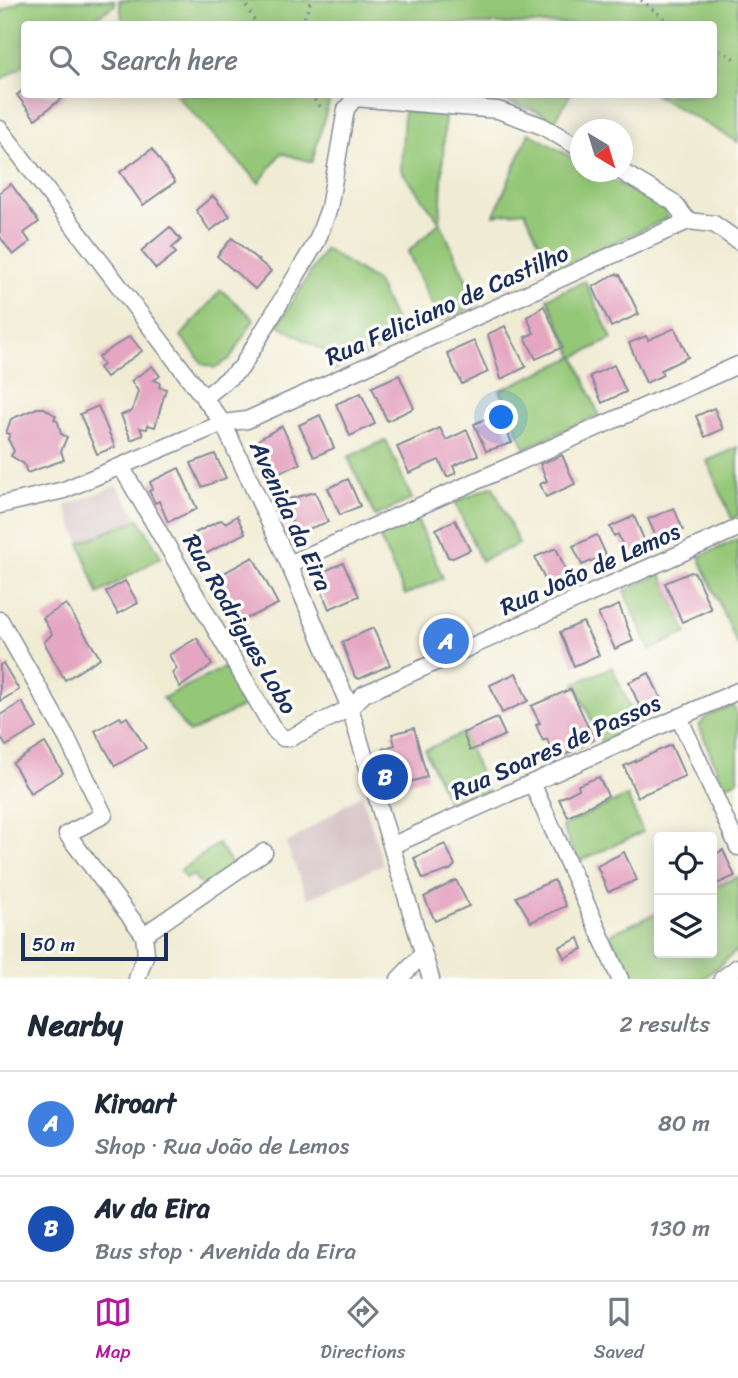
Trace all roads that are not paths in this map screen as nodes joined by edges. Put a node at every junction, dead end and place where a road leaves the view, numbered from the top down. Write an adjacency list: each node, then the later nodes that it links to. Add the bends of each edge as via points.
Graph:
1 (357, 98): 9 (street, via 346,109 328,208 317,241 241,368)
2 (381, 98): 4 (street, via 498,110)
3 (0, 129): 9 (street, Avenida da Eira)
4 (570, 142)
5 (633, 178): 6 (street, via 673,202)
6 (688, 221): 7 (street, via 714,225); 10 (street, Rua Feliciano de Castilho, via 247,420)
7 (738, 241)
8 (738, 365): 14 (street)
9 (204, 398): 10 (street, Avenida da Eira)
10 (223, 423): 11 (street, Rua Feliciano de Castilho); 14 (street, Avenida da Eira)
11 (122, 468): 12 (street, Rua Feliciano de Castilho, via 64,490); 17 (street, Rua Rodrigues Lobo, via 278,735 296,736)
12 (0, 505)
13 (738, 528): 17 (street, Rua João de Lemos, via 364,694)
14 (289, 564): 17 (street, Avenida da Eira)
15 (0, 620): 23 (street, via 67,738 104,815 67,834)
16 (738, 691): 18 (street, Rua Soares de Passos)
17 (351, 708): 20 (street, Avenida da Eira)
18 (679, 717): 19 (street, Rua Soares de Passos); 21 (street)
19 (532, 783): 20 (street, Rua Soares de Passos); 29 (street)
20 (393, 845): 24 (street, Avenida da Eira)
21 (738, 847)
22 (264, 852): 23 (street)
23 (144, 935): 26 (street, via 146,953)
24 (423, 954): 27 (street); 28 (street, Avenida da Eira)
25 (738, 967): 30 (street)
26 (138, 979)
27 (399, 979)
28 (431, 979)
29 (620, 979)
30 (722, 979)

